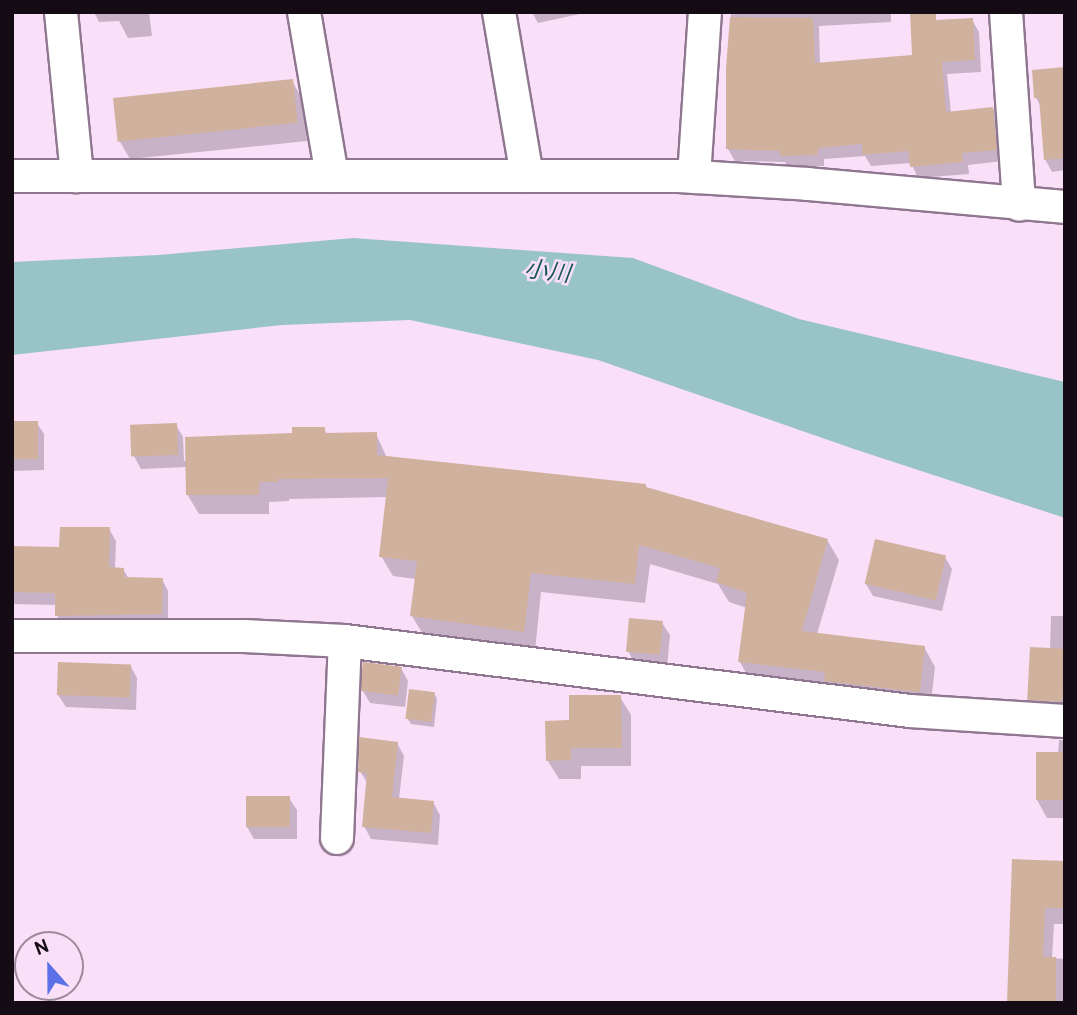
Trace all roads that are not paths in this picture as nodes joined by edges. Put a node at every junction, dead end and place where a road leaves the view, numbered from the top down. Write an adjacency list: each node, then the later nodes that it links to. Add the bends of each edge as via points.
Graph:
1 (61, 12): 7 (street)
2 (304, 12): 8 (street)
3 (499, 12): 9 (street)
4 (705, 12): 10 (street)
5 (1006, 12): 11 (street)
6 (12, 176): 7 (street)
7 (77, 176): 8 (street)
8 (332, 176): 9 (street)
9 (527, 176): 10 (street)
10 (694, 177): 11 (street)
11 (1019, 205): 12 (street)
12 (1065, 207)
13 (12, 636): 14 (street)
14 (345, 641): 15 (street, via 910,712); 16 (street)
15 (1065, 721)
16 (337, 838)

